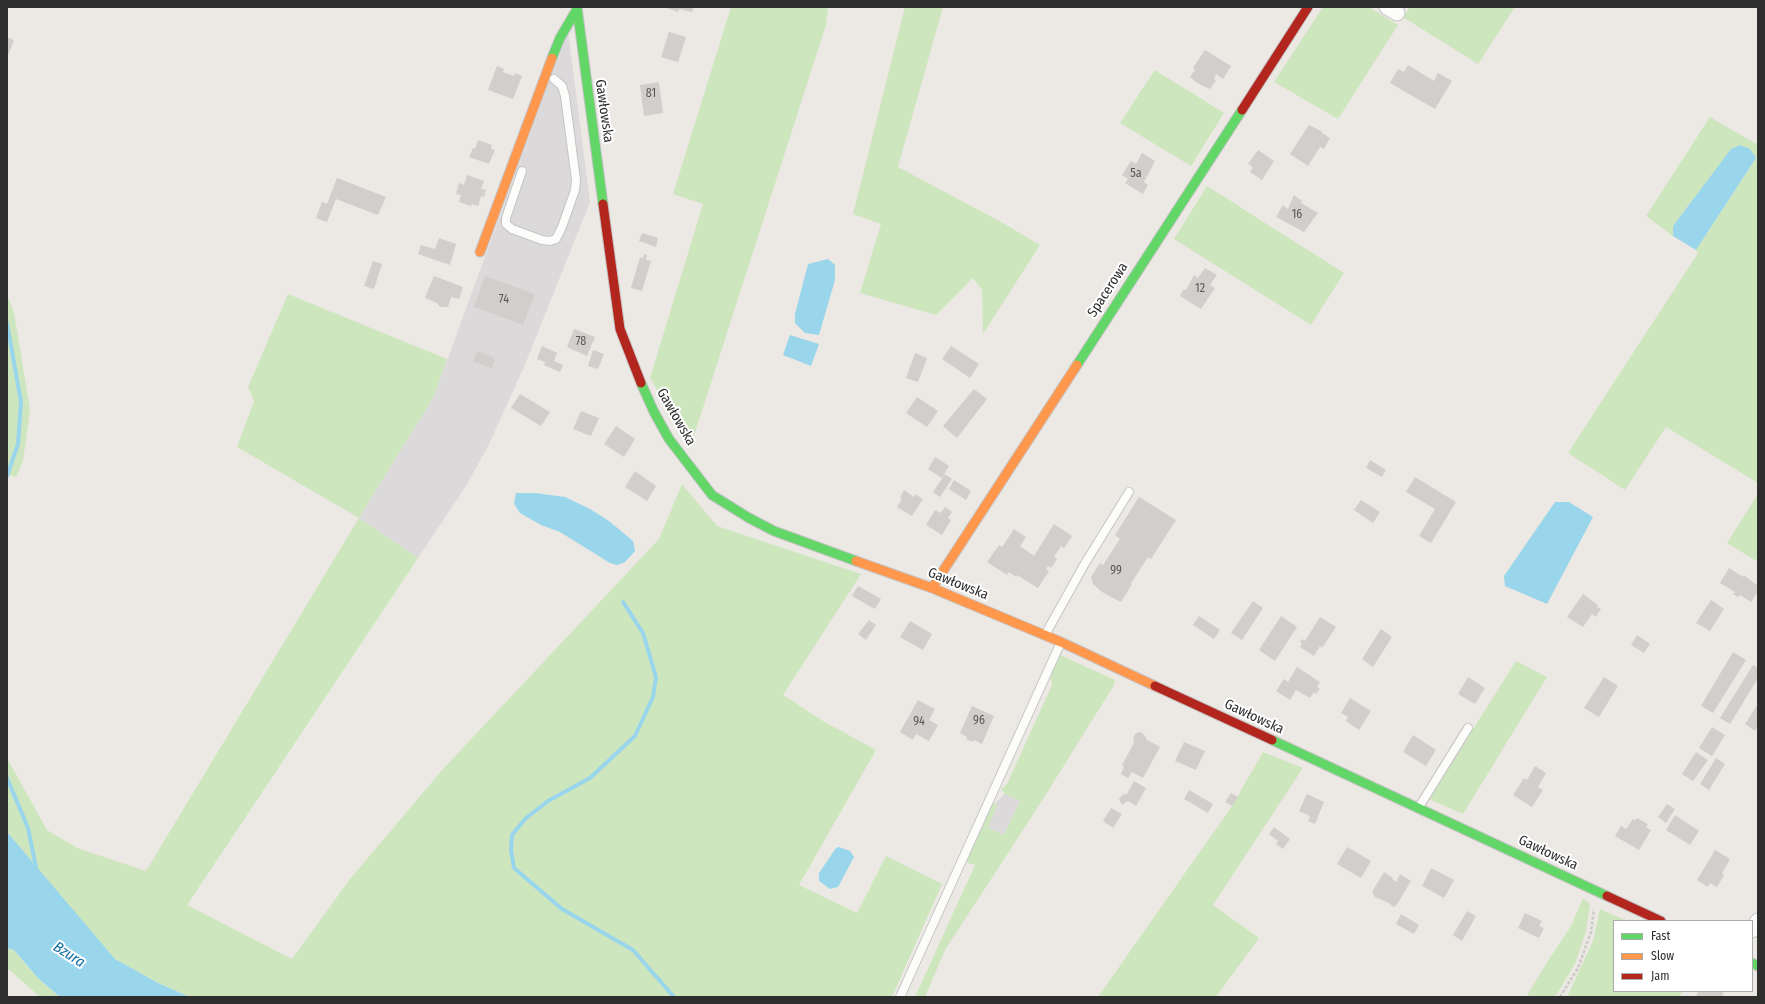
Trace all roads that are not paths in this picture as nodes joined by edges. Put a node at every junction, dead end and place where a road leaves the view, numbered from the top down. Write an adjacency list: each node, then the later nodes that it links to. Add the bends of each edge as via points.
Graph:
1 (1308, 7): 7 (street, Spacerowa)
2 (577, 8): 5 (street, via 560,38); 7 (street, Gawłowska, via 577,41 620,329 634,368 669,439 712,494 749,518 774,531)
3 (554, 79): 4 (lane, via 562,86 565,96 576,180 575,190 556,239 550,241 512,229 506,224)
4 (525, 162)
5 (480, 252)
6 (1128, 492): 8 (lane)
7 (932, 588): 8 (street, Gawłowska)
8 (1045, 636): 9 (street, Gawłowska)
9 (1061, 642): 11 (street, Gawłowska); 13 (lane)
10 (1468, 728): 11 (lane)
11 (1419, 808): 12 (street, Gawłowska)
12 (1658, 920)
13 (900, 997)

